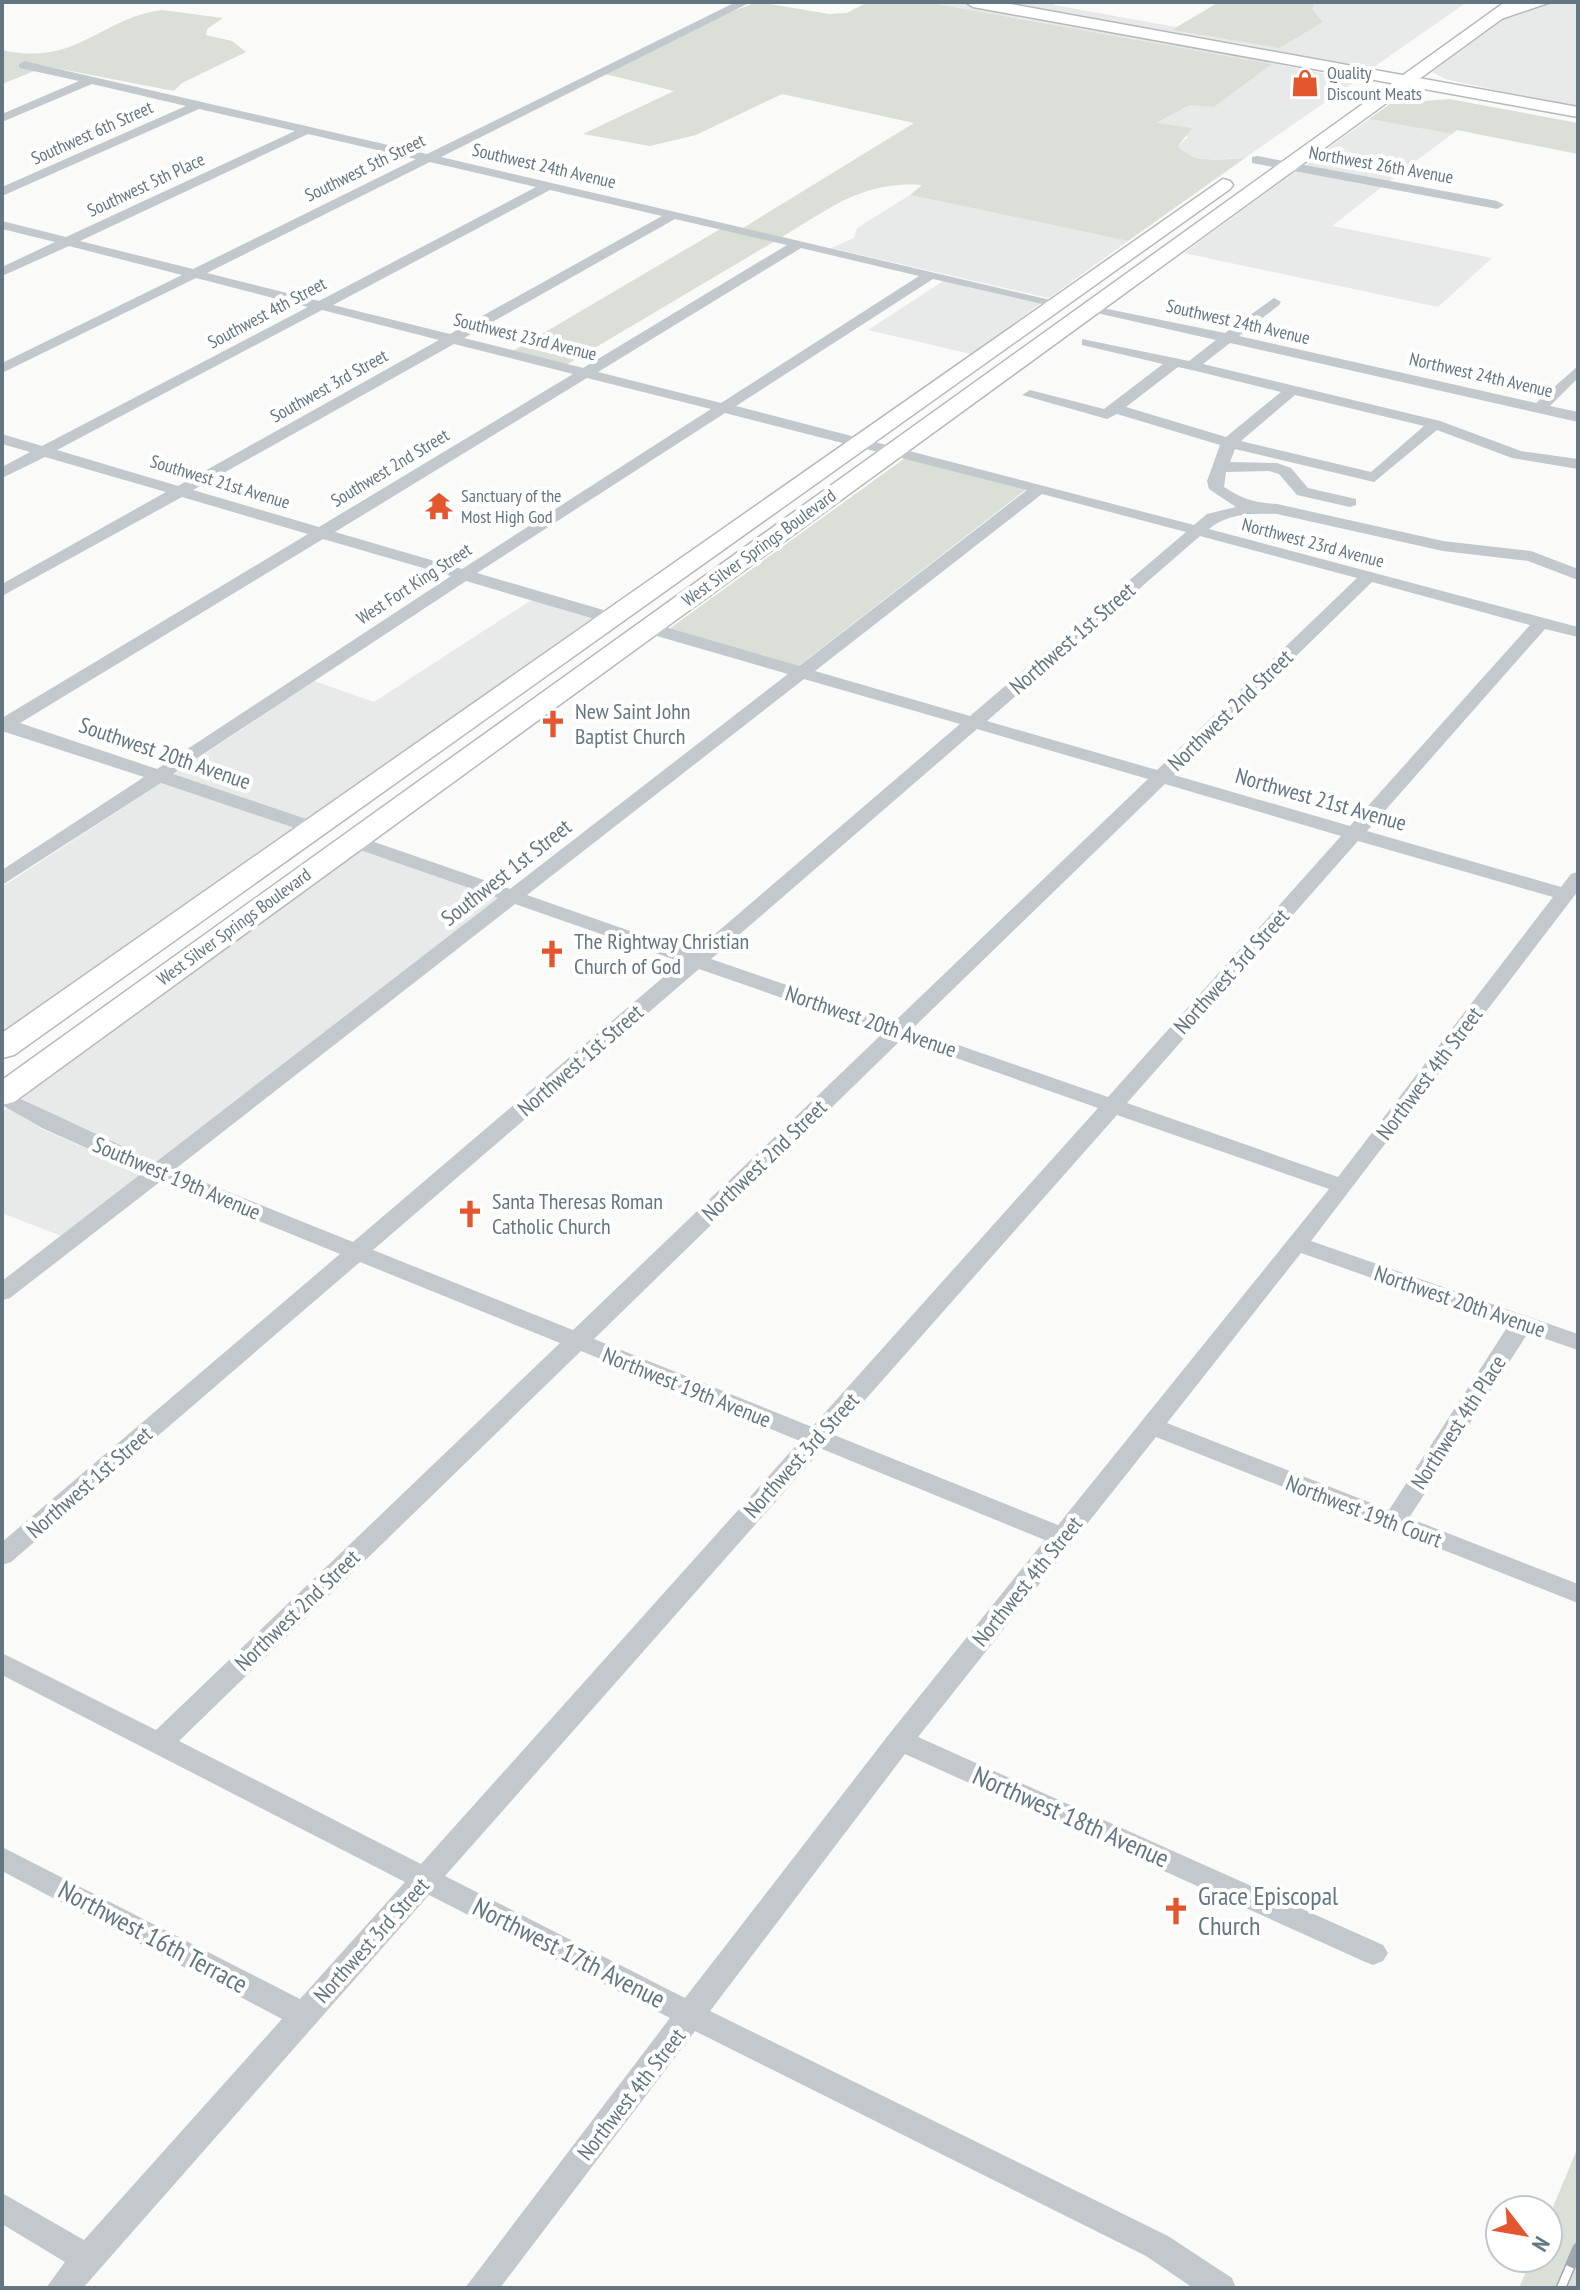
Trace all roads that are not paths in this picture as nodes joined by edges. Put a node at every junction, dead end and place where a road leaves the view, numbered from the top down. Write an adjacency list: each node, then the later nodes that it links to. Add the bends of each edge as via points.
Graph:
1 (745, 2): 17 (street, Southwest 5th Street)
2 (973, 2): 8 (main road)
3 (1516, 2): 5 (main road, West Silver Springs Boulevard)
4 (1543, 2): 5 (main road)
5 (1498, 15): 10 (main road, West Silver Springs Boulevard)
6 (1406, 56): 8 (main road)
7 (24, 65): 9 (street, Southwest 24th Avenue)
8 (1377, 77): 10 (main road); 11 (main road)
9 (90, 81): 12 (street, Southwest 24th Avenue); 14 (street)
10 (1406, 82): 13 (main road); 19 (main road, West Silver Springs Boulevard)
11 (1353, 94)
12 (196, 106): 15 (street, Southwest 24th Avenue); 21 (street, Southwest 6th Street)
13 (1578, 114)
14 (2, 118)
15 (305, 131): 17 (street, Southwest 24th Avenue); 25 (street, Southwest 5th Place)
16 (1281, 144): 18 (main road, West Silver Springs Boulevard)
17 (426, 158): 20 (street, Southwest 24th Avenue); 28 (street, Southwest 5th Street)
18 (1257, 160): 19 (street, Northwest 26th Avenue); 30 (main road, West Silver Springs Boulevard)
19 (1288, 167): 22 (street, Northwest 26th Avenue); 34 (main road, West Silver Springs Boulevard)
20 (550, 185): 23 (street, Southwest 24th Avenue); 33 (street, Southwest 4th Street)
21 (2, 192)
22 (1497, 205)
23 (675, 214): 26 (street, Southwest 24th Avenue); 37 (street, Southwest 3rd Street)
24 (2, 225): 25 (street, Southwest 23rd Avenue)
25 (66, 242): 27 (street, Southwest 5th Place); 28 (street, Southwest 23rd Avenue)
26 (798, 244): 29 (street, Southwest 24th Avenue); 44 (street, Southwest 2nd Street)
27 (2, 272)
28 (192, 274): 33 (street, Southwest 23rd Avenue); 41 (street, Southwest 5th Street)
29 (931, 274): 32 (street, Southwest 24th Avenue); 47 (street, West Fort King Street)
30 (1086, 283): 32 (main road, West Silver Springs Boulevard); 34 (main road, via 1084,301)
31 (1274, 302): 36 (street)
32 (1056, 303): 35 (main road, via 1069,309); 53 (main road, West Silver Springs Boulevard)
33 (318, 306): 37 (street, Southwest 23rd Avenue); 55 (street, Southwest 4th Street)
34 (1093, 308): 35 (main road, West Silver Springs Boulevard); 36 (street, Southwest 24th Avenue)
35 (1059, 332): 56 (main road, West Silver Springs Boulevard)
36 (1229, 338): 40 (street); 43 (street, Southwest 24th Avenue)
37 (452, 339): 44 (street, Southwest 23rd Avenue); 62 (street, Southwest 3rd Street)
38 (1087, 342): 39 (street)
39 (1175, 362): 40 (street); 48 (street)
40 (1192, 366): 45 (street)
41 (2, 369)
42 (1578, 370): 49 (street)
43 (1375, 372): 49 (street, Northwest 24th Avenue)
44 (586, 373): 47 (street, Southwest 23rd Avenue); 70 (street, Southwest 2nd Street)
45 (1292, 390): 51 (street); 54 (street)
46 (1030, 395): 48 (street, via 1107,414)
47 (727, 408): 53 (street, Southwest 23rd Avenue); 74 (street, West Fort King Street)
48 (1115, 408): 54 (street)
49 (1539, 409): 50 (street, Northwest 24th Avenue)
50 (1578, 417)
51 (1435, 424): 57 (street, via 1518,455); 60 (street)
52 (2, 439): 55 (street, Southwest 21st Avenue)
53 (857, 443): 56 (street, Southwest 23rd Avenue); 72 (main road, West Silver Springs Boulevard)
54 (1229, 443): 58 (street); 60 (street)
55 (44, 451): 59 (street, Southwest 4th Street); 62 (street, Southwest 21st Avenue)
56 (893, 452): 61 (street, Southwest 23rd Avenue); 79 (main road, West Silver Springs Boulevard)
57 (1578, 464)
58 (1220, 467): 63 (street, via 1271,466 1285,471); 64 (street, via 1215,481)
59 (2, 473)
60 (1374, 477): 65 (street)
61 (1039, 488): 71 (street, Northwest 23rd Avenue); 81 (street, Southwest 1st Street)
62 (182, 491): 70 (street, Southwest 21st Avenue); 76 (street, Southwest 3rd Street)
63 (1303, 492): 65 (street); 67 (street)
64 (1223, 495): 66 (street); 68 (street)
65 (1350, 502): 69 (street)
66 (1255, 508): 67 (street); 68 (street)
67 (1277, 509): 69 (street)
68 (1213, 517): 71 (street, Northwest 1st Street)
69 (1334, 519): 73 (street, via 1443,546 1531,556)
70 (321, 533): 74 (street, Southwest 21st Avenue); 84 (street, Southwest 2nd Street)
71 (1195, 533): 75 (street, Northwest 23rd Avenue); 83 (street, Northwest 1st Street)
72 (721, 539): 77 (main road, West Silver Springs Boulevard); 79 (main road, via 722,550 643,606 639,619)
73 (1578, 575)
74 (462, 576): 77 (street, Southwest 21st Avenue); 85 (street, West Fort King Street)
75 (1367, 578): 78 (street, Northwest 23rd Avenue); 86 (street, Northwest 2nd Street)
76 (2, 591)
77 (611, 618): 82 (main road, via 619,625 615,643 552,688); 87 (main road, West Silver Springs Boulevard)
78 (1541, 623): 80 (street, Northwest 23rd Avenue); 89 (street, Northwest 3rd Street)
79 (649, 628): 81 (street, Northwest 21st Avenue); 82 (main road, West Silver Springs Boulevard)
80 (1578, 632)
81 (801, 672): 83 (street, Northwest 21st Avenue); 94 (street, Southwest 1st Street)
82 (557, 695): 90 (main road, West Silver Springs Boulevard)
83 (974, 723): 86 (street, Northwest 21st Avenue); 95 (street, Northwest 1st Street)
84 (3, 724): 85 (street, Southwest 20th Avenue)
85 (159, 776): 88 (street, Southwest 20th Avenue); 92 (street, West Fort King Street)
86 (1161, 777): 89 (street, Northwest 21st Avenue); 96 (street, Northwest 2nd Street)
87 (350, 802): 88 (main road, West Silver Springs Boulevard); 90 (main road, via 344,822)
88 (314, 828): 91 (main road, via 323,846); 97 (main road, West Silver Springs Boulevard)
89 (1354, 833): 93 (street, Northwest 21st Avenue); 99 (street, Northwest 3rd Street)
90 (353, 841): 91 (main road, West Silver Springs Boulevard); 94 (street, Northwest 20th Avenue)
91 (318, 866): 98 (main road, West Silver Springs Boulevard)
92 (2, 879)
93 (1572, 886): 101 (street, Northwest 4th Street)
94 (513, 897): 95 (street, Northwest 20th Avenue); 100 (street, Southwest 1st Street)
95 (696, 961): 96 (street, Northwest 20th Avenue); 103 (street, Northwest 1st Street)
96 (898, 1031): 99 (street, Northwest 20th Avenue); 106 (street, Northwest 2nd Street)
97 (2, 1048)
98 (2, 1095): 100 (street, Southwest 19th Avenue, via 50,1123)
99 (1112, 1105): 101 (street, Northwest 20th Avenue); 109 (street, Northwest 3rd Street)
100 (159, 1172): 103 (street, Southwest 19th Avenue); 104 (street, Southwest 1st Street)
101 (1343, 1186): 102 (street, Northwest 4th Street)
102 (1297, 1244): 105 (street, Northwest 20th Avenue); 108 (street, Northwest 4th Street)
103 (357, 1252): 106 (street, Northwest 19th Avenue); 112 (street, Northwest 1st Street)
104 (2, 1293)
105 (1523, 1322): 107 (street, Northwest 20th Avenue); 110 (street, Northwest 4th Place)
106 (576, 1341): 109 (street, Northwest 19th Avenue); 116 (street, Northwest 2nd Street)
107 (1578, 1342)
108 (1151, 1426): 110 (street, Northwest 19th Court); 111 (street, Northwest 4th Street)
109 (815, 1440): 111 (street, Northwest 19th Avenue); 118 (street, Northwest 3rd Street)
110 (1393, 1523): 113 (street, Northwest 19th Court)
111 (1062, 1537): 115 (street, Northwest 4th Street)
112 (2, 1556)
113 (1578, 1594)
114 (2, 1663): 116 (street, Northwest 17th Avenue)
115 (900, 1740): 119 (street, Northwest 18th Avenue); 120 (street, Northwest 4th Street)
116 (160, 1743): 118 (street, Northwest 17th Avenue)
117 (2, 1858): 121 (street, Northwest 16th Terrace)
118 (425, 1879): 120 (street, Northwest 17th Avenue); 121 (street, Northwest 3rd Street)
119 (1373, 1953)
120 (691, 2015): 125 (street, Northwest 4th Street); 126 (street, Northwest 17th Avenue, via 1157,2246)
121 (304, 2016): 123 (street, Northwest 3rd Street)
122 (2, 2207): 123 (street)
123 (88, 2259): 124 (street, Northwest 3rd Street)
124 (62, 2288)
125 (481, 2288)
126 (1220, 2288)

